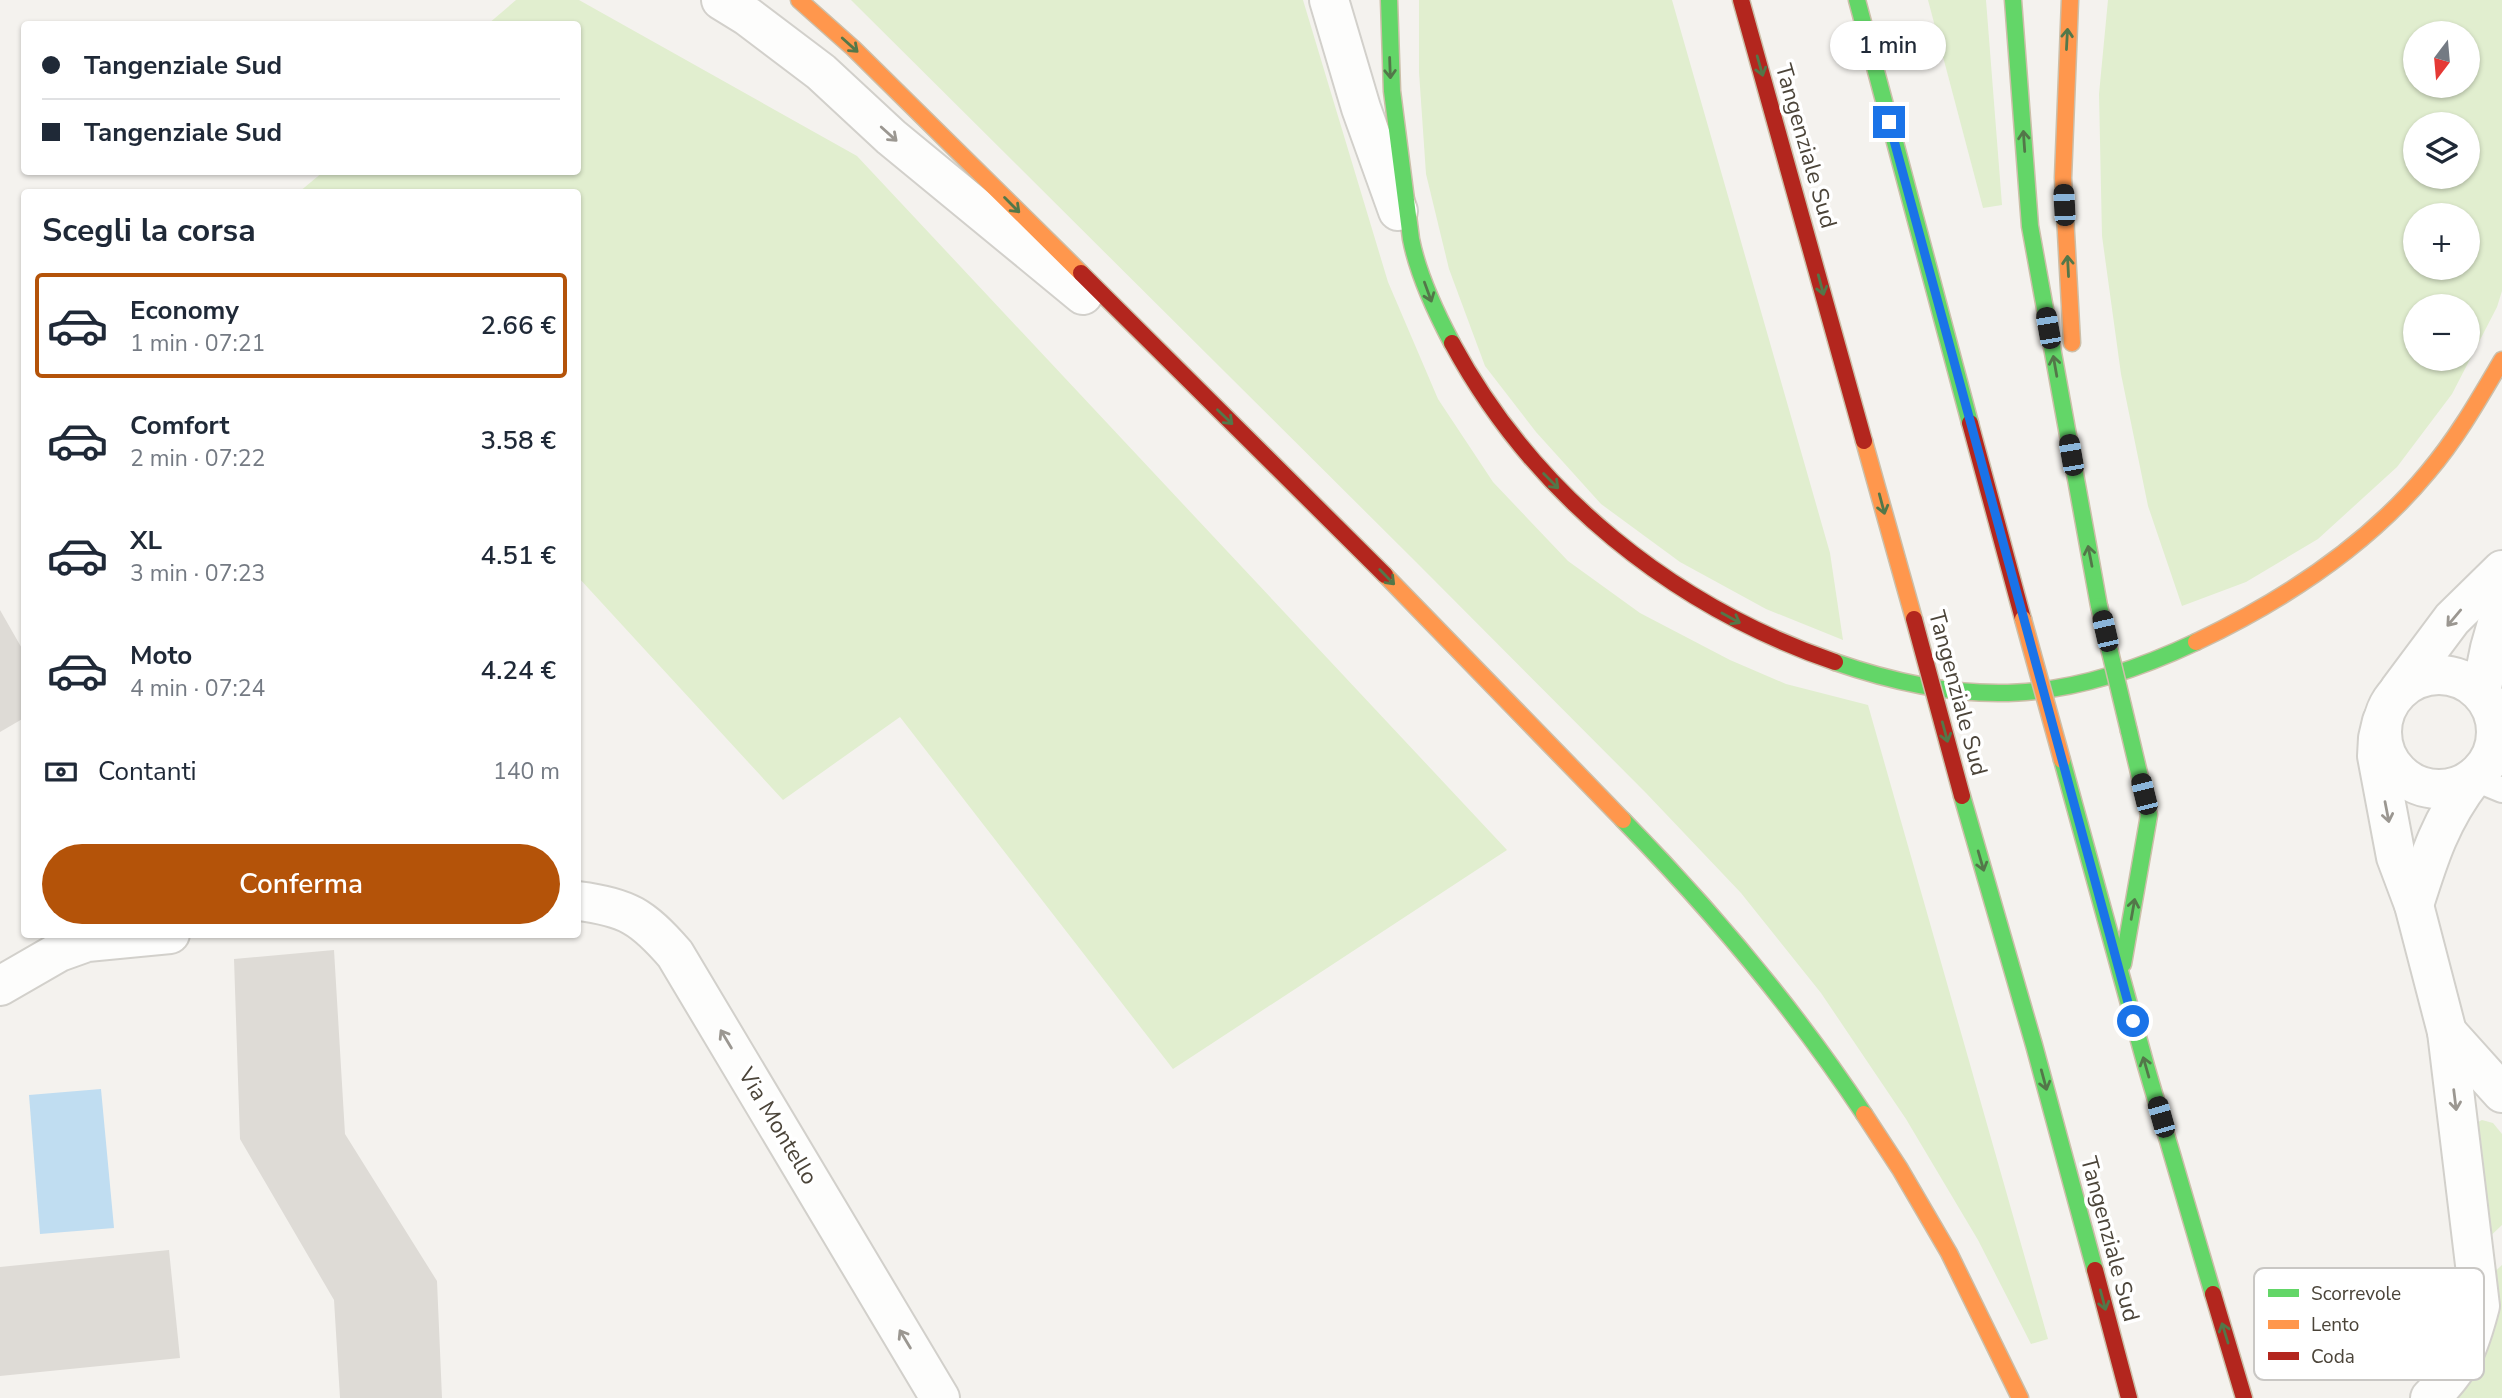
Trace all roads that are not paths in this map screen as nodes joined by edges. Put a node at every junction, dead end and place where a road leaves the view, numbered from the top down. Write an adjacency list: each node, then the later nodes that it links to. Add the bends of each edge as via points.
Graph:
1 (721, 0): 11 (street, one-way to 11, via 821,72 891,137)
2 (799, 0): 11 (highway, one-way to 11, via 923,116)
3 (1329, 0): 9 (street, via 1361,108)
4 (1389, 0): 9 (highway, one-way to 9, via 1390,78)
5 (1741, 0): 30 (highway, Tangenziale Sud, one-way to 30, bridge)
6 (1857, 0): 22 (highway, bridge)
7 (2012, 0): 12 (highway, one-way to 7, via 2030,226)
8 (2070, 0): 12 (highway, one-way to 8, via 2063,178)
9 (1413, 252): 10 (highway, one-way to 10, via 1460,361 1496,415 1532,463 1628,552 1742,625 1802,651 1917,685 1973,694 2038,691 2136,667 2290,590 2337,556 2417,484)
10 (2502, 360)
11 (1191, 384): 29 (highway, one-way to 29, via 1546,739 1747,956 1828,1059 1900,1170 1949,1253)
12 (2080, 506): 22 (highway, one-way to 12, bridge, via 2149,815)
13 (2502, 570): 16 (street, one-way to 16, via 2452,619)
14 (2502, 606): 15 (street)
15 (2481, 692): 16 (street, via 2465,680 2444,674 2417,678); 17 (street, via 2494,716 2496,737 2483,769)
16 (2391, 705): 17 (street, via 2382,741 2390,762 2404,777 2438,789); 19 (street, one-way to 19, via 2378,738 2378,766 2396,857)
17 (2487, 784): 19 (street, via 2453,803)
18 (581, 901): 28 (street, Via Montello, one-way to 18, via 675,954 631,914)
19 (2414, 905): 24 (street)
20 (128, 938): 21 (street)
21 (68, 943): 23 (street)
22 (2121, 976): 31 (highway, one-way to 22)
23 (0, 986)
24 (2447, 1032): 25 (street); 26 (street, one-way to 26)
25 (2502, 1093)
26 (2475, 1268)
27 (2449, 1380): 32 (street, one-way to 32)
28 (940, 1398)
29 (2020, 1398)
30 (2129, 1398)
31 (2244, 1398)
32 (2430, 1398)

